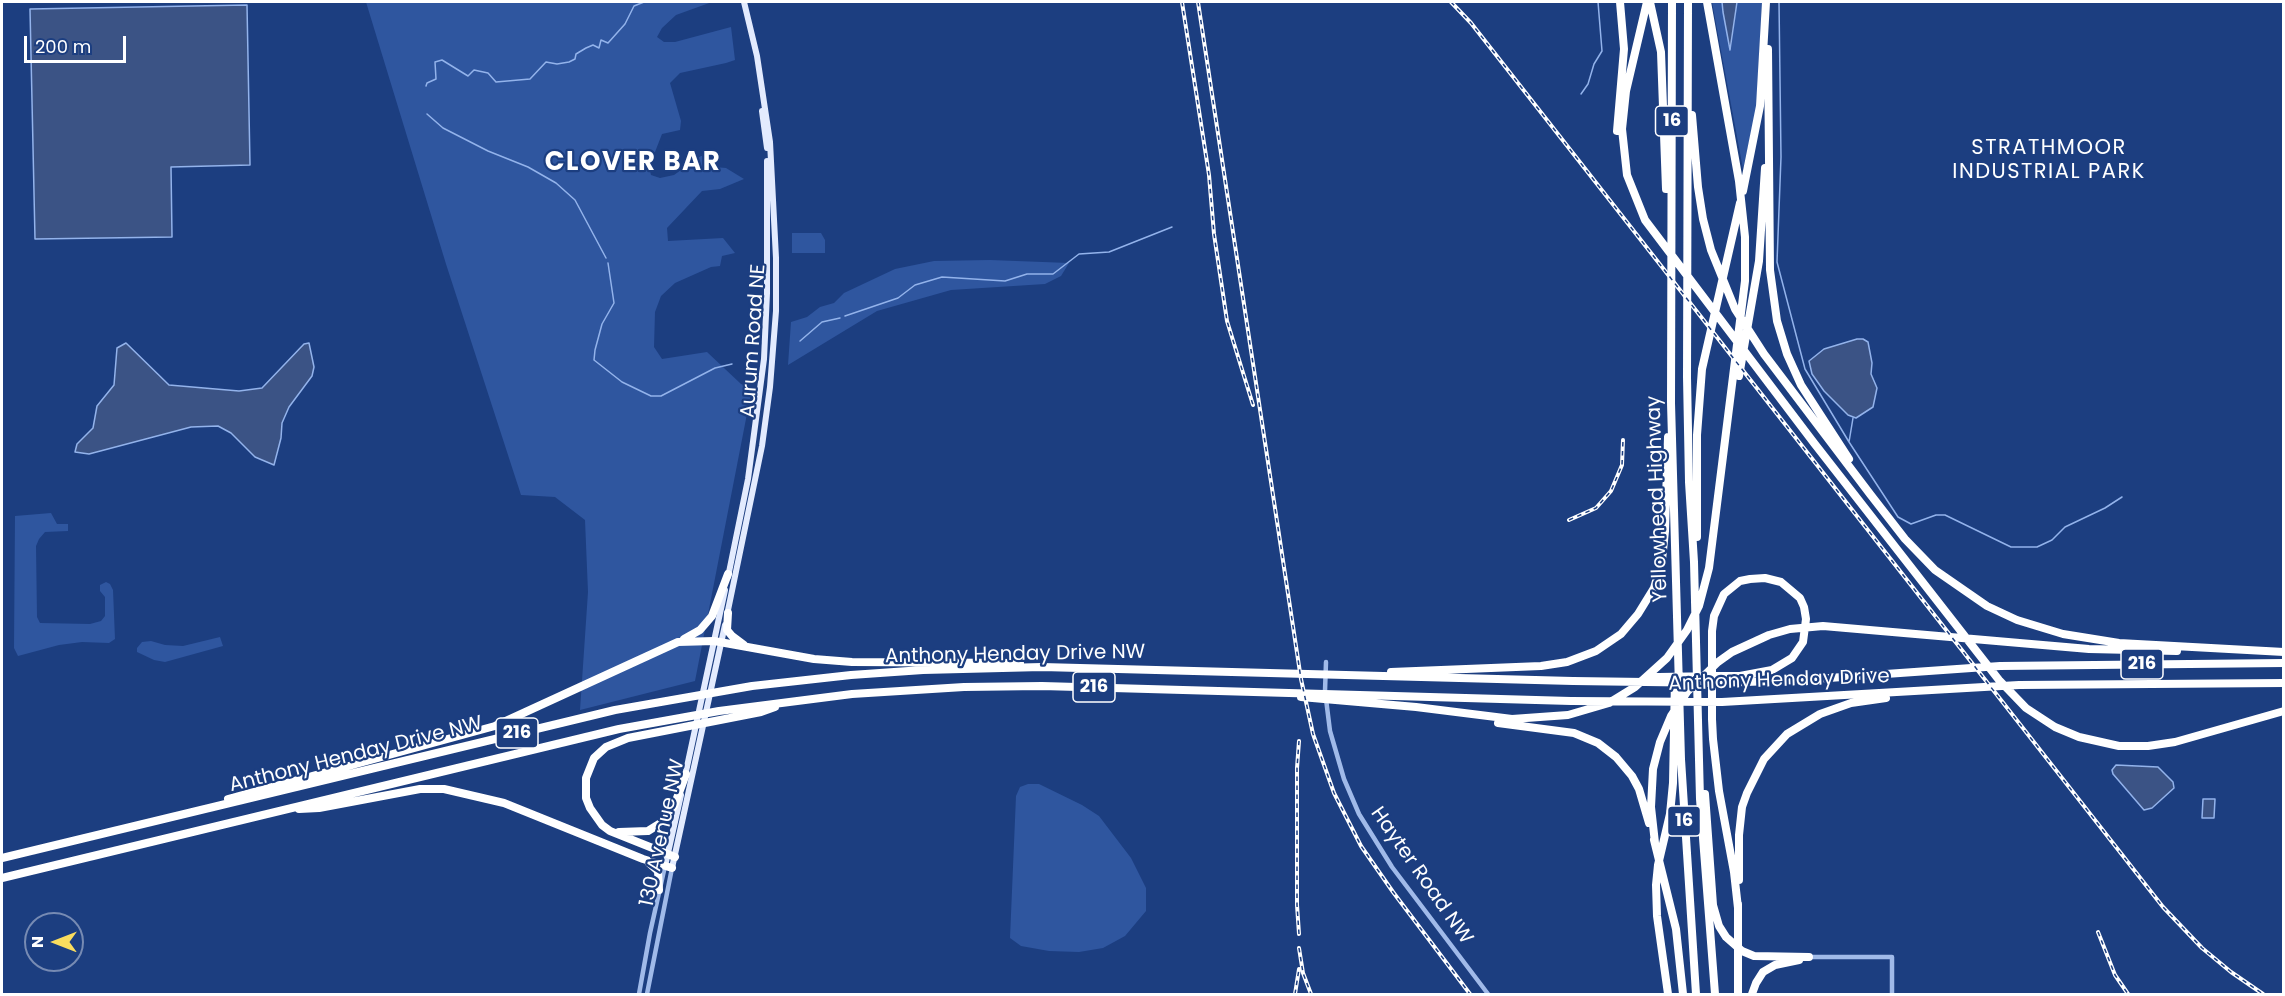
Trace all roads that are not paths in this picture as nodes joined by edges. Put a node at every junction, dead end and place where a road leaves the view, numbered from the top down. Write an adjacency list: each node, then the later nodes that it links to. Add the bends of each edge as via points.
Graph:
1 (742, 2): 16 (main road, Aurum Road NE, via 766,143 767,319 756,430); 17 (main road, Aurum Road NE, via 757,56 770,142 776,311 766,425)
2 (1620, 2): 10 (highway, via 1624,49 1617,128 1624,176)
3 (1672, 2): 11 (highway, Yellowhead Highway / 16)
4 (1688, 2): 8 (highway, Yellowhead Highway / 16)
5 (1707, 2): 13 (highway, via 1741,190 1745,237 1745,291)
6 (1767, 2): 9 (highway); 15 (highway, via 1761,106 1706,350 1699,398)
7 (1650, 4): 10 (highway, via 1622,120 1623,157); 11 (highway, via 1661,52)
8 (1688, 103): 14 (highway, via 1703,219 1725,288 1764,354); 15 (highway, Yellowhead Highway / 16, via 1687,331)
9 (1769, 107): 13 (highway, via 1761,241); 14 (highway, via 1770,270 1777,321 1801,385)
10 (1635, 199): 35 (highway, via 1657,238 1814,443 1999,680 2026,708 2079,737 2133,747 2175,742)
11 (1671, 241): 12 (highway, Yellowhead Highway / 16)
12 (1671, 403): 21 (highway, Yellowhead Highway / 16); 27 (highway, via 1662,560 1654,588 1621,634 1596,651 1567,662)
13 (1732, 403): 34 (highway, via 1705,588 1693,619 1667,658 1618,698 1568,715 1512,719)
14 (1870, 494): 22 (highway, via 1935,570 1969,595 2017,620 2086,639)
15 (1694, 562): 37 (highway, Yellowhead Highway / 16)
16 (728, 574): 18 (highway, via 712,616 700,630); 19 (main road, Aurum Road NE)
17 (728, 613): 19 (main road, Aurum Road NE); 20 (highway, via 728,630)
18 (678, 642): 19 (highway); 39 (highway, via 495,726 235,796)
19 (718, 642): 20 (highway); 28 (main road, Aurum Road NE)
20 (748, 647): 26 (highway, via 852,662 1010,662)
21 (1679, 647): 54 (highway, via 1674,682 1673,783 1656,885); 56 (highway, Yellowhead Highway / 16, via 1682,779)
22 (2254, 651): 23 (highway); 42 (highway, via 2089,649 1823,626 1769,635 1732,652 1699,679 1678,705 1660,741 1651,788)
23 (2283, 652)
24 (1326, 662): 53 (street, Hayter Road NW, via 1330,731 1359,814 1392,867)
25 (2283, 663): 29 (highway, Anthony Henday Drive / 216, via 2000,666 1800,680)
26 (1042, 667): 27 (highway, Anthony Henday Drive NW / 216); 39 (highway, Anthony Henday Drive NW / 216, via 851,675 683,697)
27 (1366, 675): 29 (highway, 216, via 1599,682 1612,677)
28 (710, 680): 36 (main road, 130 Avenue NW)
29 (1718, 680): 49 (highway, via 1772,670 1798,651 1806,619 1800,598 1791,589 1773,579 1740,581 1724,594 1713,616 1713,738)
30 (2283, 683): 31 (highway, Anthony Henday Drive / 216, via 2019,685)
31 (1932, 690): 32 (highway, Anthony Henday Drive / 216, via 1722,702); 49 (highway, via 1834,707 1802,723 1776,744 1764,759 1742,807)
32 (1338, 697): 33 (highway, Anthony Henday Drive NW / 216, via 1313,699 1276,692 993,687); 34 (highway)
33 (790, 701): 40 (highway, Anthony Henday Drive NW / 216, via 619,729); 41 (highway, via 761,712 628,738 606,747 588,769 585,788 590,808)
34 (1438, 710): 42 (highway, via 1574,733 1598,743 1632,776)
35 (2283, 711)
36 (700, 728): 38 (main road, 130 Avenue NW); 43 (main road, 130 Avenue NW)
37 (1699, 757): 50 (highway, via 1703,761 1713,905 1722,932 1748,954); 57 (highway, 16)
38 (686, 774): 41 (highway, via 664,820 648,831); 43 (main road, 130 Avenue NW)
39 (207, 808): 44 (highway, Anthony Henday Drive NW / 216)
40 (285, 809): 45 (highway, via 320,808 444,789 504,803); 47 (highway, Anthony Henday Drive NW / 216)
41 (610, 831): 43 (highway)
42 (1655, 843): 55 (highway, via 1676,929)
43 (671, 856): 46 (main road, 130 Avenue NW)
44 (2, 858)
45 (643, 859): 46 (highway); 48 (highway, via 658,871)
46 (669, 867): 48 (street, 130 Avenue NW); 52 (street, 130 Avenue NW)
47 (2, 878)
48 (660, 890): 51 (street, 130 Avenue NW)
49 (1738, 908): 58 (highway)
50 (1809, 957): 59 (highway, via 1763,972); 60 (street, via 1892,957)
51 (639, 994)
52 (647, 994)
53 (1488, 994)
54 (1668, 994)
55 (1683, 994)
56 (1696, 994)
57 (1715, 994)
58 (1738, 994)
59 (1752, 994)
60 (1892, 994)

